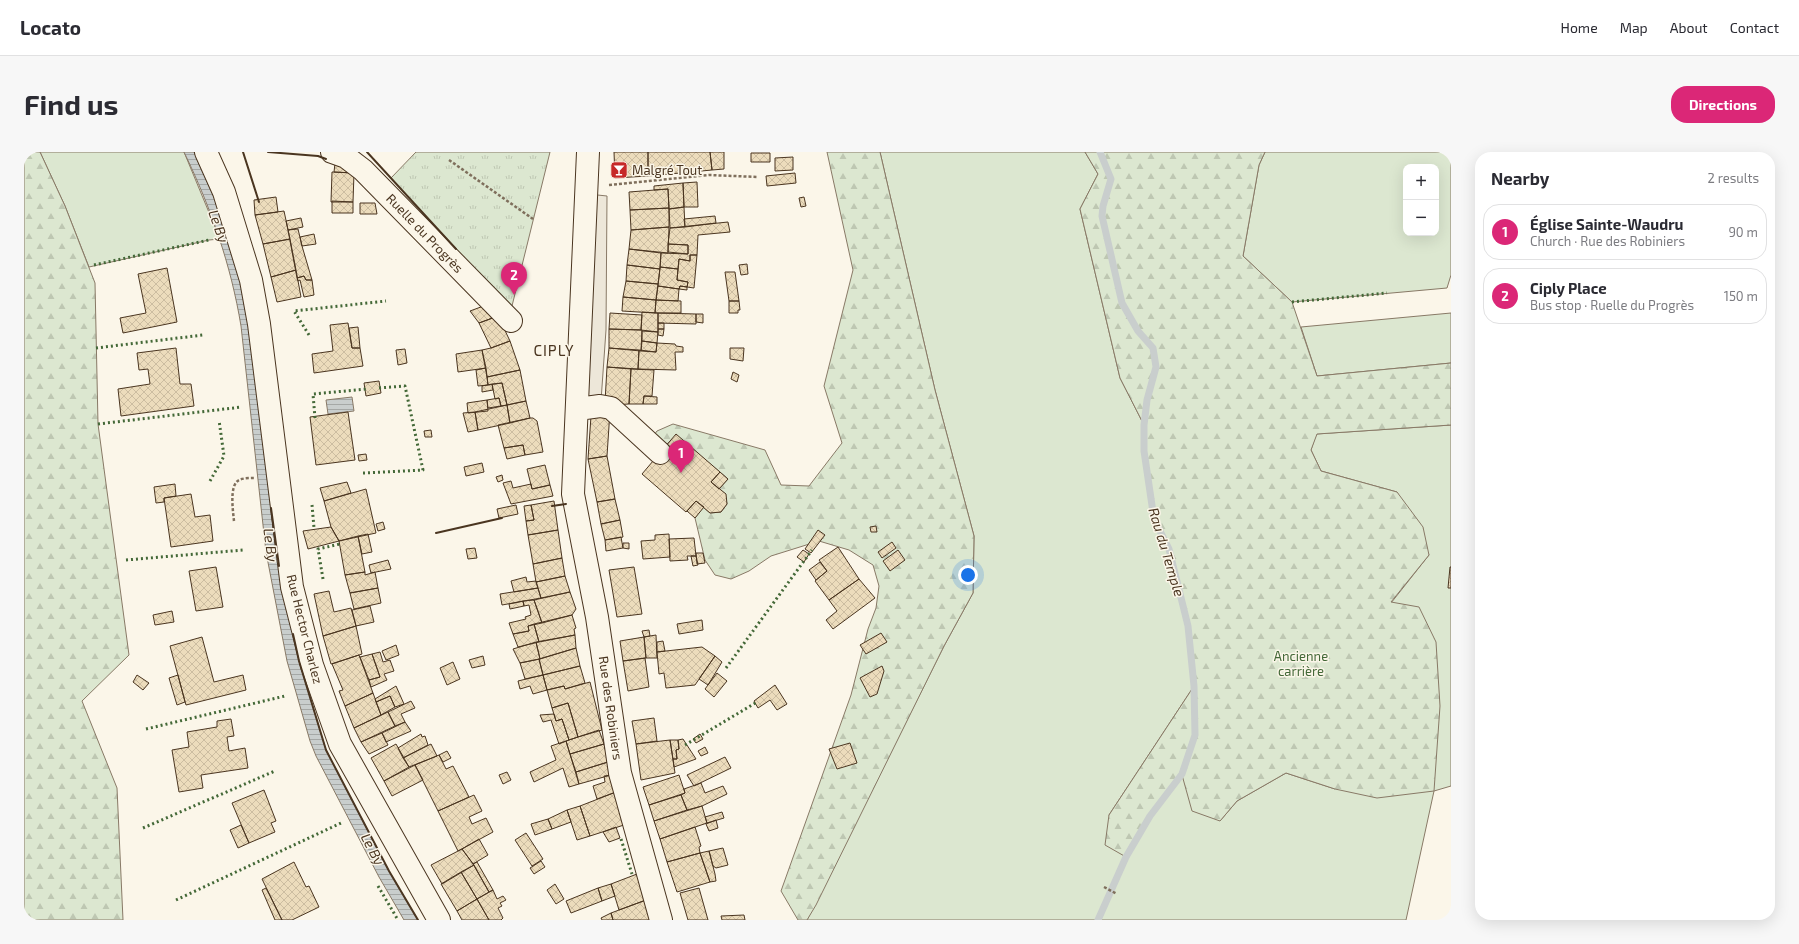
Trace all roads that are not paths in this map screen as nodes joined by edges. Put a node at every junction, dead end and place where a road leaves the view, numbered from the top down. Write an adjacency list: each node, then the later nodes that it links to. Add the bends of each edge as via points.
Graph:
1 (206, 152): 7 (street, Rue Hector Charlez, via 224,192 251,280 259,324 292,587 312,665 340,744)
2 (332, 152): 4 (street, Ruelle du Progrès, via 346,157 363,170)
3 (588, 152): 5 (street, Rue des Robiniers)
4 (511, 321)
5 (578, 409): 6 (street, via 600,406 611,408); 8 (street, Rue des Robiniers, via 572,494 597,617 620,773)
6 (660, 453)
7 (439, 920)
8 (661, 920)

